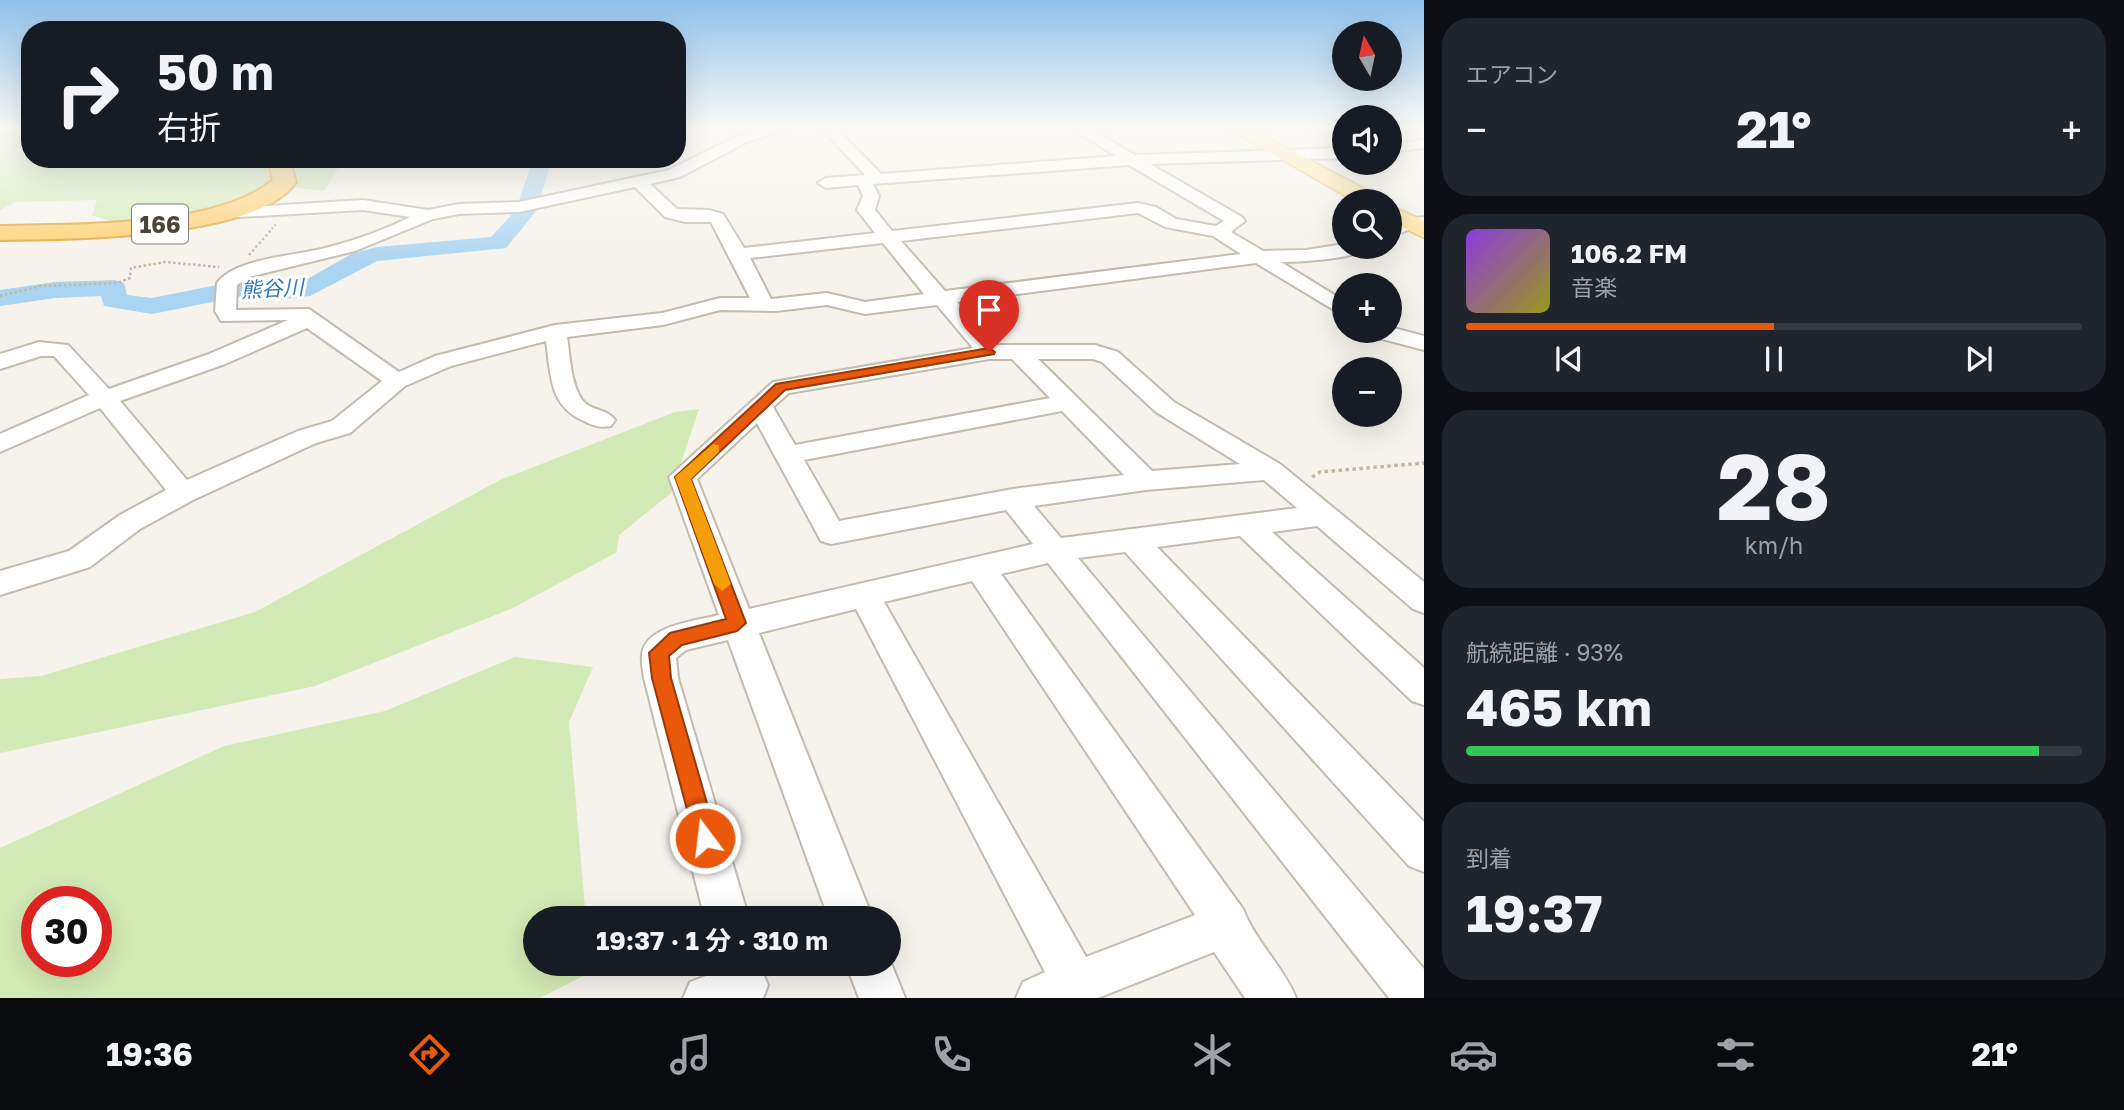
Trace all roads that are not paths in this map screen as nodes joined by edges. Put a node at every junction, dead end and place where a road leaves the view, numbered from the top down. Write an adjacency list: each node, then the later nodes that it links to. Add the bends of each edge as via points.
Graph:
1 (283, 176): 11 (highway, 166, via 280,190)
2 (666, 176): 7 (street)
3 (868, 176): 8 (street)
4 (939, 176): 8 (street)
5 (1157, 176): 13 (street, via 1236,221)
6 (1324, 176): 10 (main road)
7 (639, 181): 12 (street, via 524,206); 17 (street, via 673,214 714,216)
8 (872, 181): 9 (street); 15 (street, via 866,211)
9 (826, 183)
10 (1348, 189)
11 (223, 213): 12 (street, via 363,205); 14 (highway, 166, via 151,225)
12 (428, 215): 22 (street, via 324,253 270,264 226,283 228,317 302,313)
13 (1219, 232): 15 (street, via 1171,223 1138,208); 18 (street)
14 (0, 233)
15 (883, 236): 17 (street); 19 (street)
16 (1332, 252): 18 (street)
17 (737, 254): 20 (street)
18 (1258, 257): 19 (street); 21 (street)
19 (942, 298): 20 (street, via 864,308 827,299); 26 (street)
20 (759, 303): 23 (street, via 720,304 663,319)
21 (1332, 303)
22 (309, 319): 29 (street); 30 (street, via 230,354)
23 (555, 332): 29 (street, via 443,362); 33 (street, via 566,394 577,408)
24 (1402, 338): 25 (street)
25 (1424, 344)
26 (989, 352): 27 (street); 32 (street, via 781,387)
27 (1020, 354): 31 (street); 36 (street, via 1095,352 1110,357 1165,407)
28 (0, 362): 30 (street, via 39,349 60,350)
29 (397, 381): 38 (street, via 341,427 307,437)
30 (105, 399): 34 (street); 38 (street)
31 (1068, 402): 35 (street); 37 (street)
32 (760, 405): 35 (street); 48 (street, via 683,477)
33 (602, 420)
34 (0, 444)
35 (788, 455): 39 (street, via 831,533)
36 (1270, 470): 37 (street); 40 (street)
37 (1146, 481): 39 (street)
38 (183, 493): 45 (street, via 130,522 79,559)
39 (1013, 499): 43 (street)
40 (1321, 501): 41 (street); 47 (street)
41 (1246, 525): 42 (street); 49 (street)
42 (1131, 539): 43 (street); 50 (street)
43 (1054, 550): 44 (street); 59 (street)
44 (980, 568): 46 (street); 53 (street, via 1227,925)
45 (0, 583)
46 (864, 595): 48 (street); 55 (street)
47 (1424, 600)
48 (737, 623): 51 (street, via 676,639 659,653); 52 (street)
49 (1424, 690)
50 (1424, 851)
51 (723, 906)
52 (846, 906)
53 (1223, 927): 55 (street); 58 (street)
54 (874, 976): 56 (street)
55 (1076, 984): 57 (street)
56 (882, 998)
57 (1039, 998)
58 (1273, 998)
59 (1418, 998)

